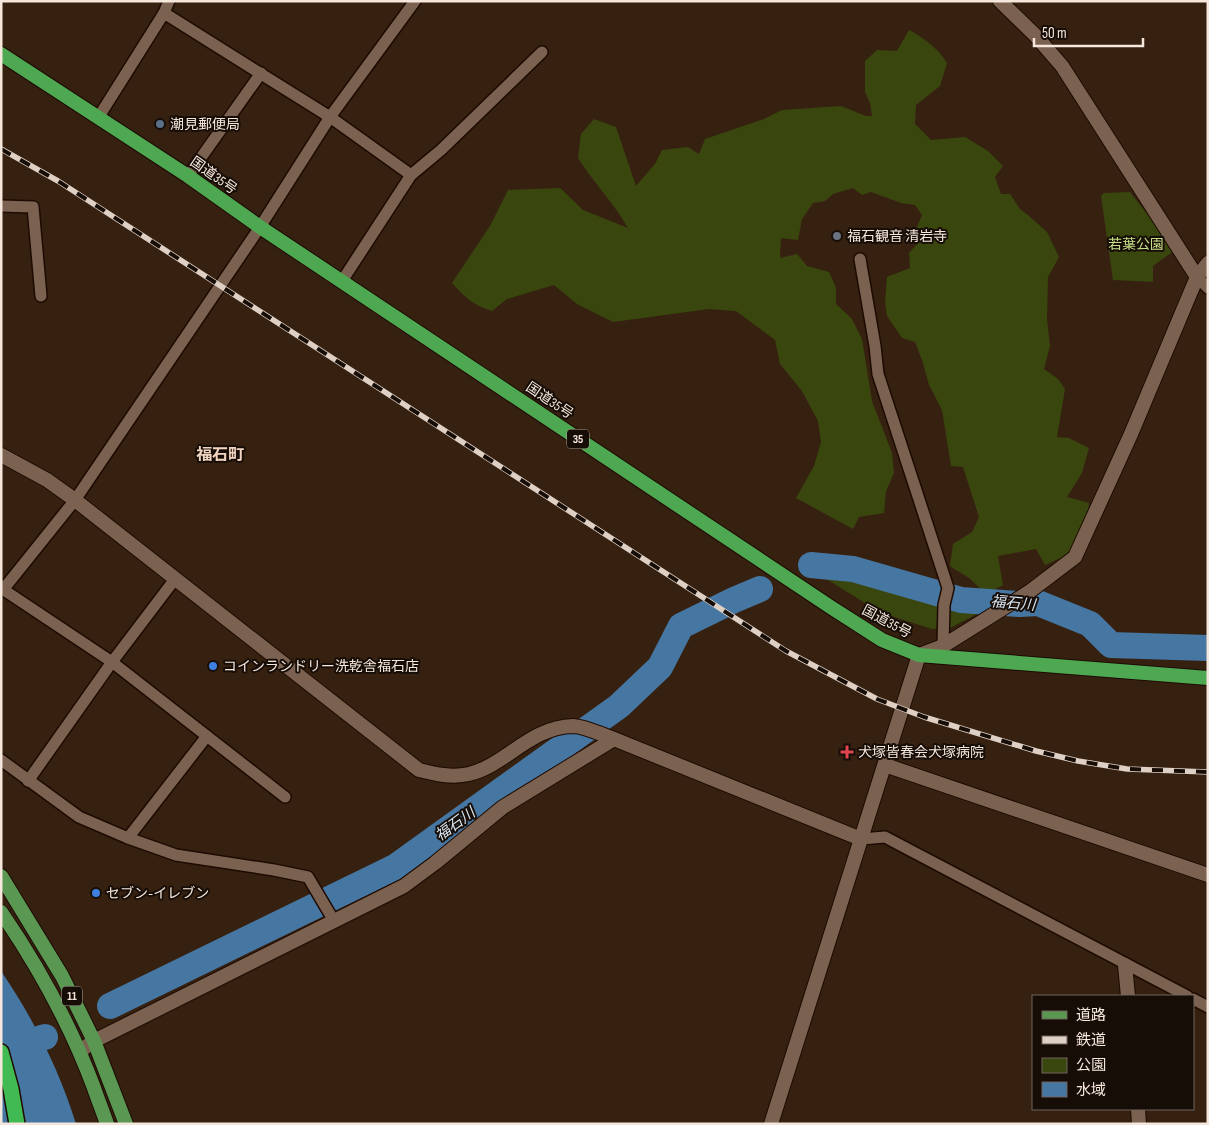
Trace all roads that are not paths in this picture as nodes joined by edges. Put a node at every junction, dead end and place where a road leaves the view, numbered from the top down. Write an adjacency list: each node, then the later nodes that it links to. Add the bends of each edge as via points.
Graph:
1 (169, 1): 4 (street)
2 (415, 1): 8 (street)
3 (1000, 1): 16 (street, via 1036,35 1062,66)
4 (164, 13): 7 (street); 9 (street)
5 (542, 52): 10 (street)
6 (1, 54): 9 (highway, 国道35号 / 35)
7 (261, 73): 8 (street); 11 (street)
8 (330, 117): 10 (street); 13 (street)
9 (98, 118): 11 (highway, 国道35号 / 35)
10 (411, 175): 17 (street)
11 (188, 176): 13 (highway, 国道35号 / 35)
12 (1, 206): 19 (street, via 33,207)
13 (260, 227): 17 (highway, 国道35号 / 35); 21 (street)
14 (860, 259): 24 (street, via 878,374 948,588 944,604)
15 (1208, 263): 16 (street)
16 (1197, 277): 18 (street); 24 (street, via 1075,557 1029,592)
17 (342, 281): 25 (highway, 国道35号 / 35, via 832,608 882,640)
18 (1208, 288)
19 (41, 296)
20 (1, 455): 21 (street, via 47,480)
21 (75, 500): 22 (street); 23 (street, via 6,586)
22 (176, 579): 26 (street); 29 (street, via 419,770 455,776 470,774 554,728 576,726)
23 (1, 587): 26 (street)
24 (943, 646): 25 (street)
25 (920, 655): 27 (highway, 国道35号 / 35); 31 (street)
26 (112, 662): 28 (street); 32 (street)
27 (1208, 678)
28 (207, 736): 33 (street); 34 (street)
29 (613, 739): 35 (street); 39 (street, via 503,807 404,886)
30 (1, 760): 32 (street)
31 (885, 765): 35 (street); 36 (street)
32 (28, 781): 34 (street, via 79,816)
33 (285, 797)
34 (128, 838): 39 (street, via 176,856 308,877)
35 (861, 839): 40 (street, via 885,838); 52 (street)
36 (1208, 875)
37 (1, 876): 45 (main road, 11, via 62,976)
38 (1, 912): 46 (main road, 11, via 16,933)
39 (332, 917): 45 (street)
40 (1126, 965): 41 (street); 42 (street)
41 (1128, 995)
42 (1186, 995)
43 (1194, 999): 44 (street)
44 (1208, 1006)
45 (94, 1040): 46 (street); 51 (main road, 11)
46 (80, 1050): 50 (main road, 11)
47 (1, 1052): 49 (highway)
48 (1138, 1110): 53 (street)
49 (17, 1124)
50 (107, 1124)
51 (126, 1124)
52 (771, 1124)
53 (1139, 1124)

